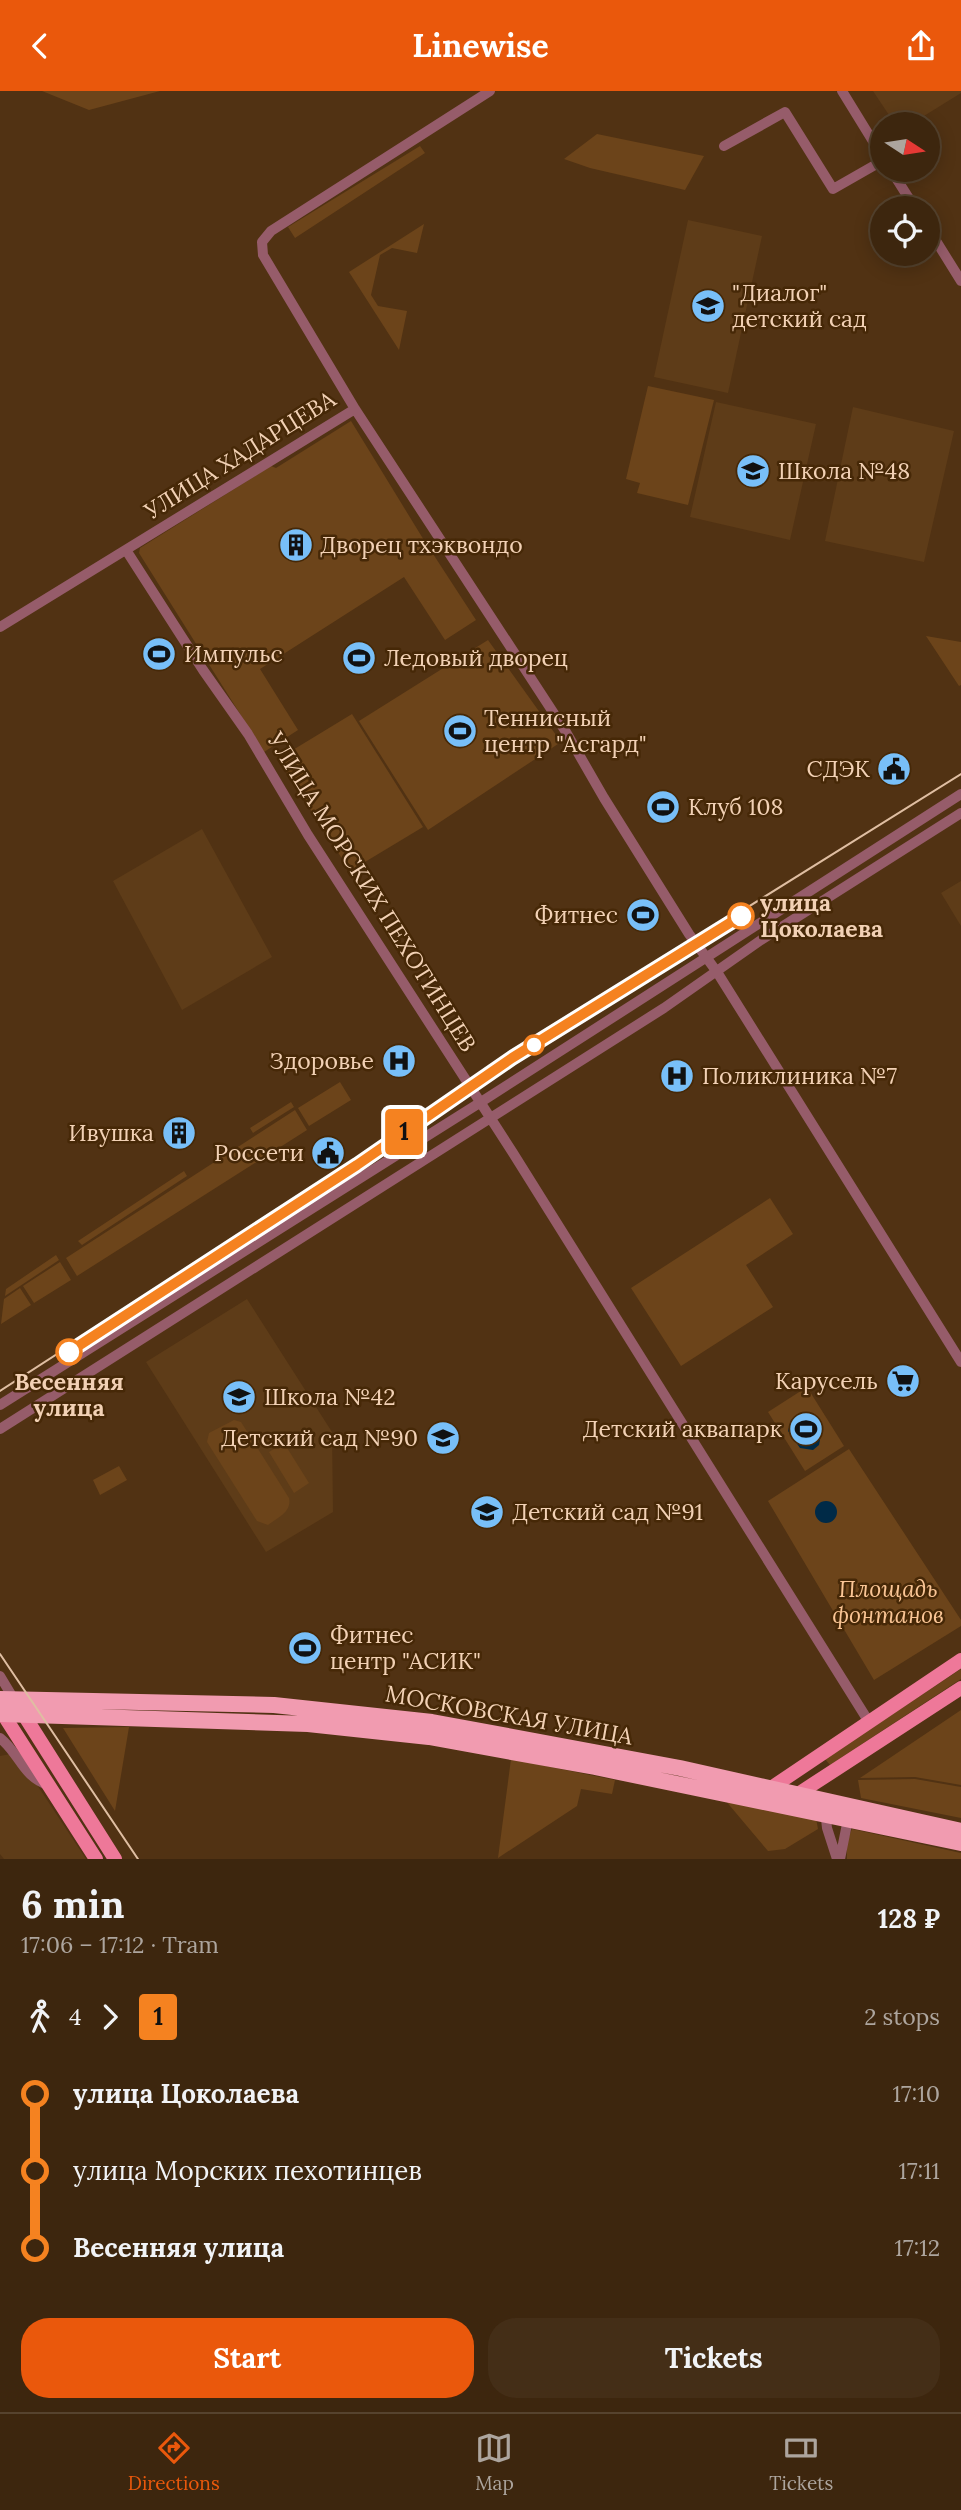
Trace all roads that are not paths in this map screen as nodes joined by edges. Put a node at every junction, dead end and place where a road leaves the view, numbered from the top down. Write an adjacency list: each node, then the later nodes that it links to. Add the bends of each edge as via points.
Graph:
1 (490, 91): 8 (street, УЛИЦА ХАДАРЦЕВА, via 271,231 262,242 262,255)
2 (842, 91): 3 (street)
3 (870, 139)
4 (724, 146): 5 (street, via 785,112 833,189)
5 (870, 166)
6 (940, 247): 7 (street)
7 (961, 281)
8 (355, 409): 9 (street, УЛИЦА ХАДАРЦЕВА); 13 (street, via 566,732)
9 (126, 549): 10 (street, УЛИЦА ХАДАРЦЕВА); 15 (street, УЛИЦА МОРСКИХ ПЕХОТИНЦЕВ)
10 (0, 627)
11 (961, 794): 13 (street)
12 (961, 813): 14 (street)
13 (705, 957): 14 (street); 15 (street)
14 (718, 972): 16 (street); 17 (street)
15 (481, 1102): 16 (street, УЛИЦА МОРСКИХ ПЕХОТИНЦЕВ); 18 (street)
16 (491, 1118): 19 (street); 25 (street, УЛИЦА МОРСКИХ ПЕХОТИНЦЕВ)
17 (961, 1363)
18 (0, 1405)
19 (0, 1429)
20 (961, 1660): 25 (main road)
21 (0, 1676): 23 (street)
22 (961, 1688): 29 (main road)
23 (4, 1707): 24 (highway, МОСКОВСКАЯ УЛИЦА); 27 (main road); 30 (highway, МОСКОВСКАЯ УЛИЦА, via 220,1703 348,1712 509,1735)
24 (24, 1715): 31 (highway, МОСКОВСКАЯ УЛИЦА, via 308,1724 429,1737); 36 (main road)
25 (869, 1722): 28 (main road)
26 (0, 1738): 27 (street)
27 (22, 1754): 35 (main road)
28 (818, 1756): 29 (main road); 30 (main road)
29 (830, 1775): 31 (main road); 32 (main road, via 828,1793)
30 (771, 1788): 31 (highway, МОСКОВСКАЯ УЛИЦА)
31 (796, 1801): 32 (highway, МОСКОВСКАЯ УЛИЦА)
32 (836, 1809): 33 (highway, МОСКОВСКАЯ УЛИЦА); 34 (highway, МОСКОВСКАЯ УЛИЦА); 37 (street); 37 (street, via 842,1843)
33 (961, 1831)
34 (961, 1843)
35 (96, 1859)
36 (115, 1859)
37 (838, 1859)

